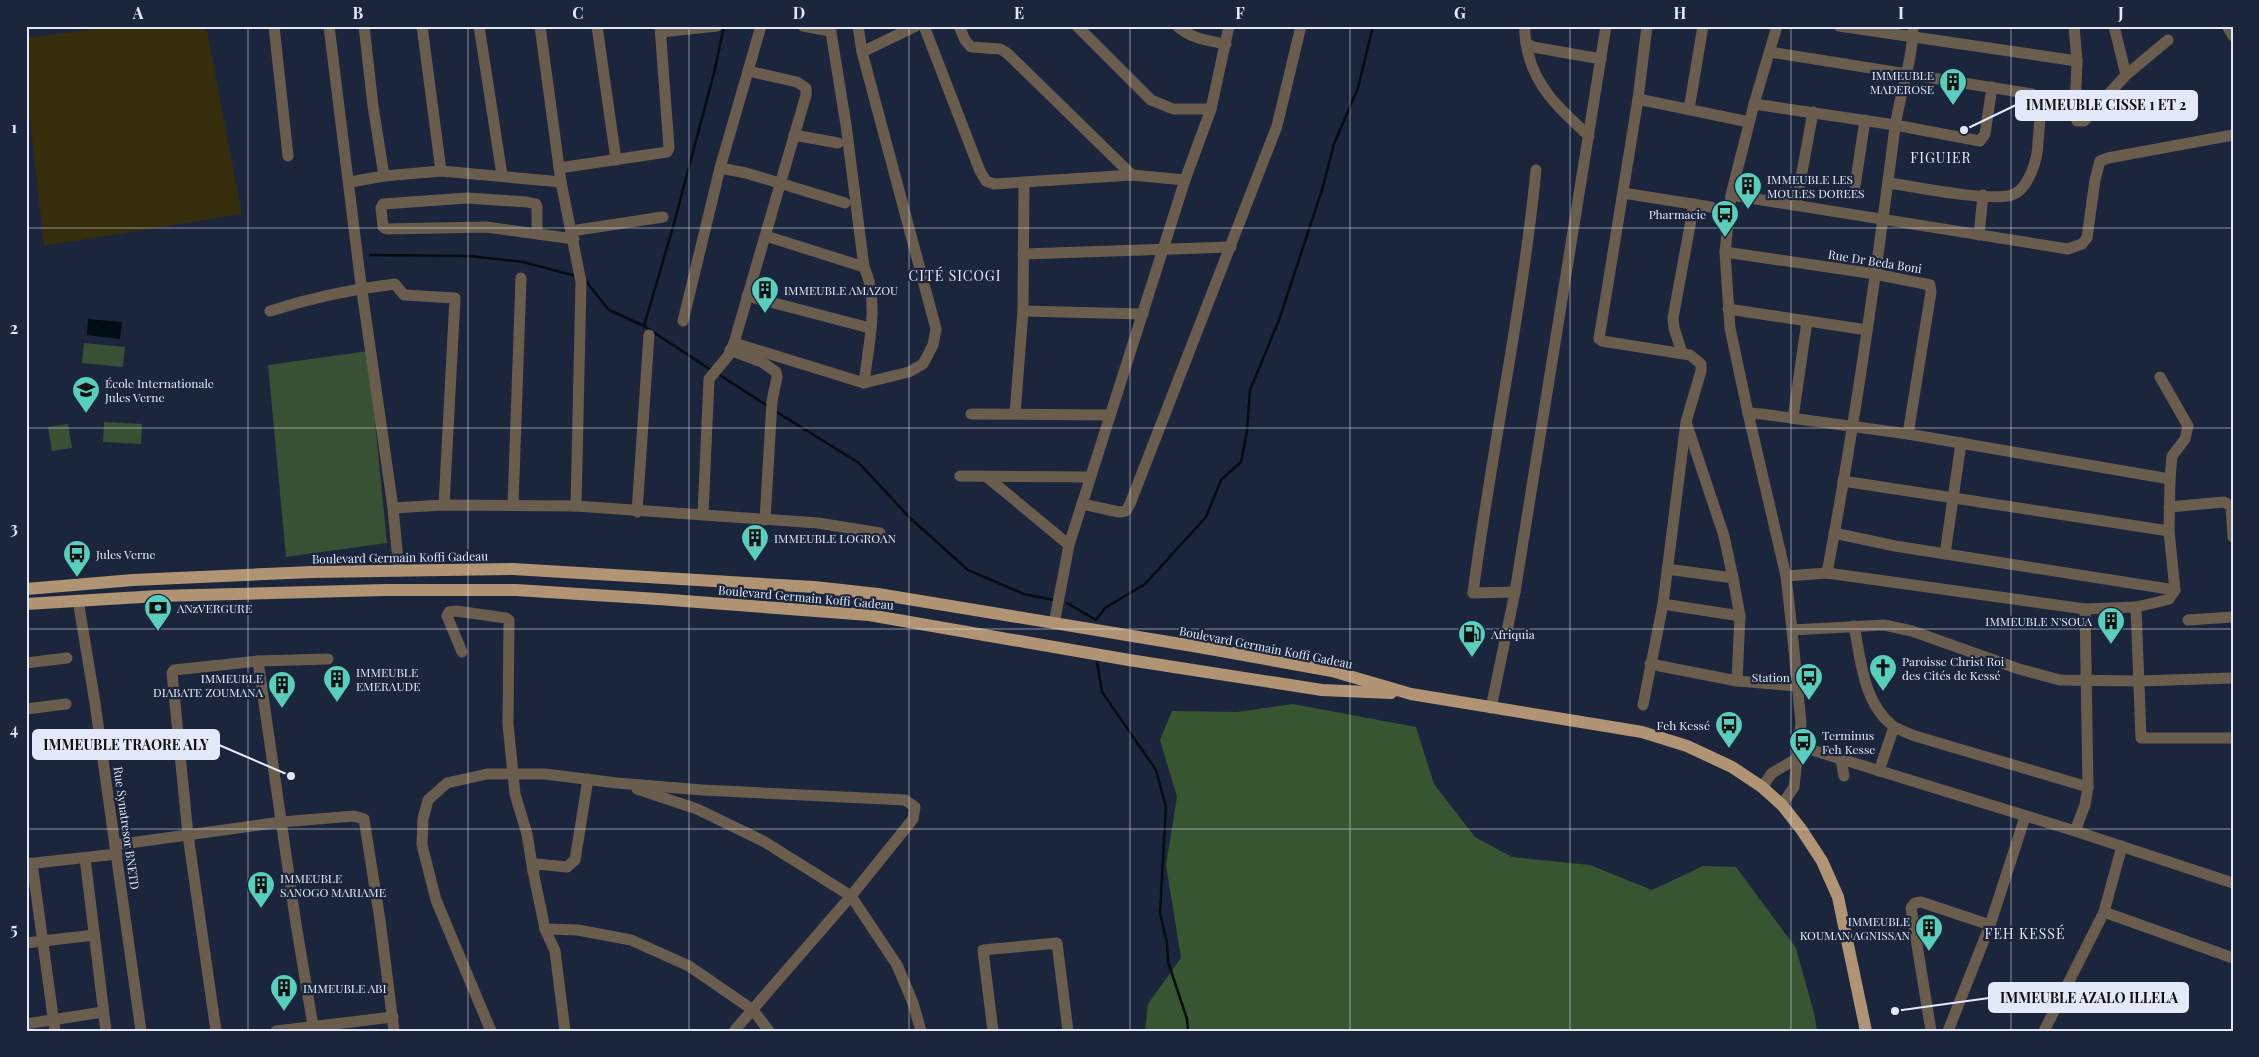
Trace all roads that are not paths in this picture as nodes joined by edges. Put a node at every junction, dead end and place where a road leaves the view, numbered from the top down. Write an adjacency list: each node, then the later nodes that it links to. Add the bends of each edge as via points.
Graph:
1 (274, 26): 55 (street)
2 (329, 26): 65 (street)
3 (364, 26): 63 (street)
4 (422, 26): 60 (street)
5 (479, 26): 61 (street)
6 (540, 26): 57 (street)
7 (597, 26): 56 (street)
8 (717, 26): 28 (street)
9 (761, 26): 39 (street)
10 (803, 26): 29 (street)
11 (858, 26): 35 (street)
12 (916, 26): 35 (street)
13 (924, 26): 67 (street, via 976,163 986,181 994,184)
14 (959, 26): 62 (street, via 971,47 1007,52)
15 (1076, 26): 45 (street, via 1151,100 1173,109)
16 (1177, 26): 34 (street, via 1199,39)
17 (1229, 26): 34 (street)
18 (1301, 26): 84 (street, via 1277,126)
19 (1525, 26): 33 (street)
20 (1606, 26): 37 (street)
21 (1647, 26): 43 (street)
22 (1703, 26): 46 (street)
23 (1777, 26): 36 (street)
24 (2074, 26): 38 (street)
25 (2114, 26): 41 (street)
26 (2227, 26): 31 (street)
27 (1845, 27): 30 (street)
28 (660, 29): 56 (street, via 669,148 662,154)
29 (830, 29): 88 (street)
30 (1913, 31): 38 (street); 40 (street)
31 (2233, 36)
32 (2168, 40): 41 (street)
33 (1526, 43): 37 (street); 53 (street, via 1547,96)
34 (1226, 44): 45 (street)
35 (862, 52): 105 (street, via 936,329 933,345 923,364 909,372)
36 (1770, 52): 40 (street); 44 (street)
37 (1601, 59): 53 (street)
38 (2077, 61): 41 (street, via 2075,114 2080,122)
39 (748, 71): 51 (street, via 797,82 806,88); 58 (street)
40 (1906, 74): 42 (street); 50 (street)
41 (2126, 75)
42 (1992, 87): 50 (street, via 1986,134 1980,141); 73 (street, via 2037,96 2038,151 2021,188 2013,194)
43 (1638, 99): 46 (street); 71 (street)
44 (1754, 104): 47 (street); 49 (street)
45 (1211, 109): 64 (street)
46 (1689, 109): 49 (street)
47 (1813, 112): 48 (street); 76 (street)
48 (1865, 120): 50 (street); 70 (street)
49 (1749, 122): 72 (street)
50 (1895, 125): 68 (street)
51 (794, 135): 54 (street); 69 (street)
52 (2233, 135): 82 (street, via 2100,161 2089,231 2086,238 2074,247 2068,249)
53 (1588, 136): 143 (street)
54 (838, 143)
55 (288, 156)
56 (616, 160): 57 (street)
57 (559, 168): 66 (street)
58 (720, 168): 69 (street); 97 (street)
59 (1536, 170): 143 (street, via 1522,282 1497,425 1473,594)
60 (441, 171): 61 (street); 63 (street)
61 (502, 175): 66 (street)
62 (1132, 175): 64 (street); 67 (street)
63 (384, 176): 65 (street)
64 (1185, 180): 85 (street)
65 (350, 182): 91 (street)
66 (561, 182): 81 (street)
67 (1024, 182): 87 (street)
68 (1889, 182): 73 (street); 79 (street)
69 (780, 184): 74 (street); 83 (street)
70 (1855, 186)
71 (1622, 193): 75 (street); 103 (street, via 1599,339)
72 (1732, 195): 76 (street); 86 (street)
73 (1983, 196): 82 (street)
74 (846, 203)
75 (1694, 204): 77 (street); 103 (street, via 1673,318)
76 (1796, 205): 79 (street)
77 (1712, 207)
78 (663, 216): 81 (street)
79 (1883, 220): 82 (street); 89 (street)
80 (537, 234): 80 (street, via 486,227 387,229 383,227 382,206 467,198 528,202 537,207); 81 (street)
81 (572, 235): 124 (street, via 581,282)
82 (1979, 235)
83 (766, 236): 88 (street); 92 (street)
84 (1231, 248): 85 (street); 121 (street, via 1126,511)
85 (1164, 250): 87 (street); 96 (street)
86 (1725, 252): 89 (street, Rue Dr Beda Boni); 93 (street)
87 (1023, 254): 95 (street)
88 (864, 267): 99 (street, via 870,278)
89 (1875, 274): 100 (street); 113 (street, Rue Dr Beda Boni, via 1930,285)
90 (521, 278): 123 (street)
91 (362, 288): 94 (street); 122 (street, via 395,284 404,295 455,298); 126 (street)
92 (746, 296): 99 (street); 102 (street)
93 (1728, 310): 98 (street); 108 (street)
94 (270, 311)
95 (1023, 312): 96 (street); 107 (street)
96 (1142, 314): 109 (street)
97 (683, 321)
98 (1807, 321): 100 (street); 110 (street)
99 (870, 328): 105 (street)
100 (1867, 330): 112 (street)
101 (648, 335): 127 (street)
102 (731, 350): 105 (street); 128 (street, via 709,379); 129 (street, via 762,362 776,372)
103 (1682, 353): 111 (street, via 1701,364)
104 (2160, 376): 118 (street, via 2188,426 2185,439 2172,456)
105 (864, 383)
106 (970, 414): 107 (street)
107 (1015, 414): 109 (street)
108 (1748, 414): 110 (street); 139 (street)
109 (1110, 415): 117 (street)
110 (1793, 418): 112 (street)
111 (1686, 422): 136 (street); 140 (street, via 1724,536)
112 (1854, 426): 113 (street); 119 (street)
113 (1908, 434): 114 (street)
114 (1961, 443): 118 (street); 120 (street)
115 (960, 476): 116 (street)
116 (987, 476): 117 (street); 134 (street)
117 (1090, 477): 121 (street)
118 (2170, 478): 125 (street)
119 (1843, 480): 120 (street); 132 (street)
120 (1954, 498): 130 (street); 135 (street)
121 (1082, 504): 134 (street)
122 (444, 505): 123 (street); 126 (street)
123 (513, 505): 124 (street)
124 (576, 506): 127 (street)
125 (2169, 507): 130 (street); 133 (street, via 2224,502 2231,506)
126 (394, 508): 137 (street)
127 (637, 512): 128 (street)
128 (703, 514): 129 (street)
129 (765, 520): 131 (street)
130 (2169, 531): 142 (street)
131 (880, 533)
132 (1834, 533): 135 (street); 138 (street)
133 (2233, 537)
134 (1068, 545): 152 (street)
135 (1944, 554): 142 (street)
136 (1667, 569): 140 (street); 146 (street)
137 (399, 571): 141 (main road, Boulevard Germain Koffi Gadeau, via 142,580); 152 (main road, Boulevard Germain Koffi Gadeau, via 513,569 814,587 878,594)
138 (1827, 573): 139 (street); 148 (street)
139 (1786, 576): 154 (street)
140 (1733, 578): 149 (street)
141 (26, 589)
142 (2175, 590): 147 (street, via 2168,599)
143 (1515, 592): 169 (street)
144 (78, 600): 145 (main road, Boulevard Germain Koffi Gadeau); 166 (main road, Boulevard Germain Koffi Gadeau, via 234,593 516,590 787,608 870,615 1322,690); 189 (street, Rue Synatresor BNETD)
145 (26, 604)
146 (1663, 604): 149 (street); 160 (street)
147 (2136, 607): 148 (street); 164 (street)
148 (2085, 609): 162 (street)
149 (1740, 616): 163 (street)
150 (2233, 617): 151 (street)
151 (2188, 620)
152 (1054, 624): 166 (main road, Boulevard Germain Koffi Gadeau, via 1332,671)
153 (1854, 626): 154 (street); 162 (street, via 1884,625 1912,631 2019,669 2060,680); 171 (street, via 1865,681 1875,704)
154 (1792, 630): 165 (street)
155 (462, 652): 177 (street, via 447,616 449,612 509,620 508,724)
156 (67, 658): 159 (street)
157 (328, 658): 158 (street)
158 (258, 661): 185 (street); 187 (street, via 174,670 172,673)
159 (26, 663)
160 (1650, 664): 163 (street); 168 (street)
161 (2233, 678): 164 (street)
162 (2086, 680): 164 (street); 182 (street)
163 (1737, 681): 165 (street)
164 (2138, 681): 172 (street, via 2141,738)
165 (1797, 686): 173 (street, via 1801,723)
166 (1411, 694): 169 (main road)
167 (66, 704): 170 (street)
168 (1643, 705)
169 (1491, 708): 181 (main road, via 1662,738 1709,755)
170 (26, 709)
171 (1894, 727): 176 (street); 182 (street, via 1914,736)
172 (2233, 738)
173 (1799, 746): 174 (street); 175 (street)
174 (1796, 758): 181 (street, via 1772,773); 183 (street, via 1794,787)
175 (1841, 759): 176 (street); 178 (street)
176 (1875, 772): 184 (street)
177 (514, 774): 179 (street); 192 (street, via 515,794 527,834); 213 (street, via 487,774 447,783 428,800 423,819 422,845 436,900)
178 (1844, 776)
179 (588, 779): 180 (street); 192 (street, via 575,860 567,867 537,864)
180 (618, 783): 194 (street, via 697,809 763,841); 194 (street, via 905,800 911,803 915,807 913,819)
181 (1762, 787): 183 (main road)
182 (2088, 787): 186 (street)
183 (1782, 805): 220 (main road, via 1822,861 1838,897)
184 (2025, 817): 186 (street); 196 (street)
185 (281, 822): 187 (street); 204 (street, via 354,816 364,819); 207 (street)
186 (2074, 831): 188 (street)
187 (188, 835): 189 (street); 210 (street)
188 (2122, 846): 193 (street); 195 (street)
189 (116, 850): 190 (street); 209 (street, Rue Synatresor BNETD)
190 (85, 858): 191 (street); 198 (street)
191 (29, 864): 199 (street)
192 (533, 871): 197 (street)
193 (2233, 883)
194 (851, 896): 202 (street); 217 (street, via 897,965)
195 (2104, 912): 201 (street); 223 (street)
196 (1990, 925): 221 (street, via 1921,902 1911,908); 222 (street)
197 (545, 929): 202 (street, via 578,930 631,940 689,966); 214 (street, via 554,951)
198 (94, 935): 199 (street); 203 (street)
199 (42, 941): 200 (street); 206 (street)
200 (26, 943)
201 (2233, 958)
202 (753, 1010): 215 (street); 216 (street)
203 (104, 1012): 206 (street); 208 (street)
204 (392, 1018): 207 (street); 212 (street)
205 (26, 1024): 206 (street)
206 (54, 1025)
207 (313, 1026): 211 (street)
208 (106, 1031)
209 (141, 1031)
210 (216, 1031)
211 (276, 1031)
212 (394, 1031)
213 (490, 1031)
214 (565, 1031)
215 (734, 1031)
216 (769, 1031)
217 (921, 1031)
218 (993, 1031): 219 (street, via 983,950 1058,943)
219 (1068, 1031)
220 (1866, 1031)
221 (1931, 1031)
222 (1948, 1031)
223 (2044, 1031)

